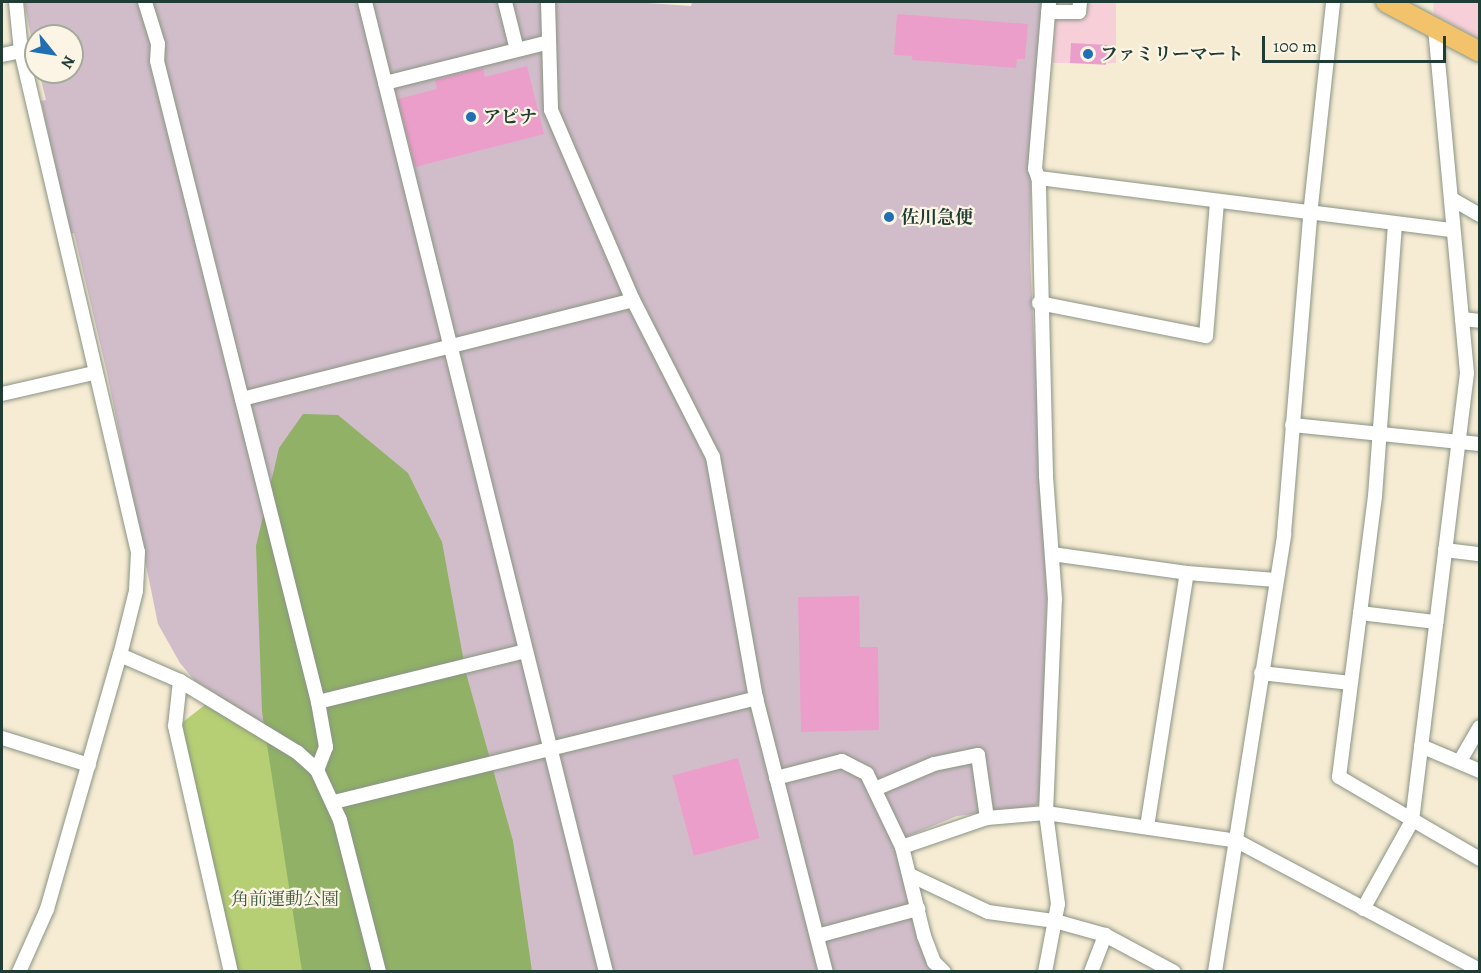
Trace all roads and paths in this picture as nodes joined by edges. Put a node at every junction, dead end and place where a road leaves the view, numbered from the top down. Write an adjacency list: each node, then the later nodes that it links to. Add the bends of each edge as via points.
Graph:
1 (16, 2): 13 (street)
2 (146, 2): 31 (street, via 158,44 157,61)
3 (365, 2): 16 (street)
4 (505, 2): 12 (street)
5 (548, 2): 11 (street)
6 (1080, 2): 9 (street, via 1079,12)
7 (1333, 2): 20 (street)
8 (1386, 2): 10 (highway)
9 (1048, 7): 17 (street, via 1035,169)
10 (1435, 27): 14 (highway); 18 (street)
11 (549, 42): 12 (street); 24 (street, via 551,110)
12 (517, 50): 16 (street)
13 (21, 51): 15 (street); 29 (street)
14 (1479, 52)
15 (2, 56)
16 (385, 83): 28 (street)
17 (1039, 178): 19 (street); 25 (street)
18 (1452, 199): 21 (street); 23 (street)
19 (1217, 203): 20 (street); 25 (street, via 1206,336)
20 (1310, 215): 22 (street); 32 (street)
21 (1479, 215)
22 (1395, 224): 23 (street); 33 (street)
23 (1453, 230): 26 (street)
24 (633, 300): 28 (street); 48 (street, via 714,457)
25 (1039, 303): 37 (street)
26 (1461, 319): 27 (street); 34 (street, via 1467,373)
27 (1479, 321)
28 (450, 348): 31 (street); 43 (street)
29 (94, 373): 30 (street); 44 (street, via 138,552 136,591)
30 (2, 394)
31 (242, 399): 49 (street)
32 (1292, 425): 33 (street); 40 (street)
33 (1377, 434): 34 (street); 41 (street, via 1375,496)
34 (1461, 440): 35 (street); 36 (street)
35 (1479, 444)
36 (1445, 550): 38 (street); 42 (street)
37 (1052, 554): 39 (street); 61 (street, via 1055,599)
38 (1479, 555)
39 (1187, 573): 40 (street); 64 (street)
40 (1276, 580): 45 (street)
41 (1360, 613): 42 (street); 47 (street)
42 (1436, 622): 52 (street)
43 (526, 651): 49 (street); 53 (street)
44 (120, 655): 46 (street); 55 (street)
45 (1261, 673): 47 (street); 65 (street)
46 (180, 681): 56 (street, via 297,752); 77 (street, via 175,726)
47 (1350, 683): 63 (street, via 1339,777)
48 (756, 698): 53 (street); 58 (street)
49 (318, 702): 56 (street, via 326,747)
50 (1479, 727): 54 (street)
51 (2, 738): 55 (street)
52 (1421, 746): 54 (street); 63 (street)
53 (550, 749): 60 (street); 79 (street)
54 (1460, 761): 57 (street)
55 (89, 765): 76 (street, via 47,909)
56 (317, 770): 60 (street)
57 (1479, 771)
58 (776, 778): 59 (street, via 842,760 867,774); 73 (street)
59 (875, 789): 62 (street, via 934,764 978,755); 66 (street)
60 (334, 802): 78 (street)
61 (1046, 813): 62 (street); 64 (street); 71 (street, via 1058,904)
62 (987, 818): 66 (street)
63 (1412, 820): 67 (street); 70 (street)
64 (1147, 827): 65 (street)
65 (1236, 841): 70 (street); 84 (street)
66 (903, 847): 68 (street)
67 (1479, 859)
68 (912, 876): 69 (street); 71 (street, via 988,912)
69 (918, 909): 73 (street); 75 (street, via 934,962)
70 (1363, 909): 74 (street)
71 (1055, 921): 72 (street); 81 (street)
72 (1105, 935): 82 (street); 83 (street)
73 (817, 936): 80 (street)
74 (1479, 970)
75 (943, 971)
76 (19, 972)
77 (231, 972)
78 (379, 972)
79 (606, 972)
80 (826, 972)
81 (1046, 972)
82 (1091, 972)
83 (1174, 972)
84 (1215, 972)

